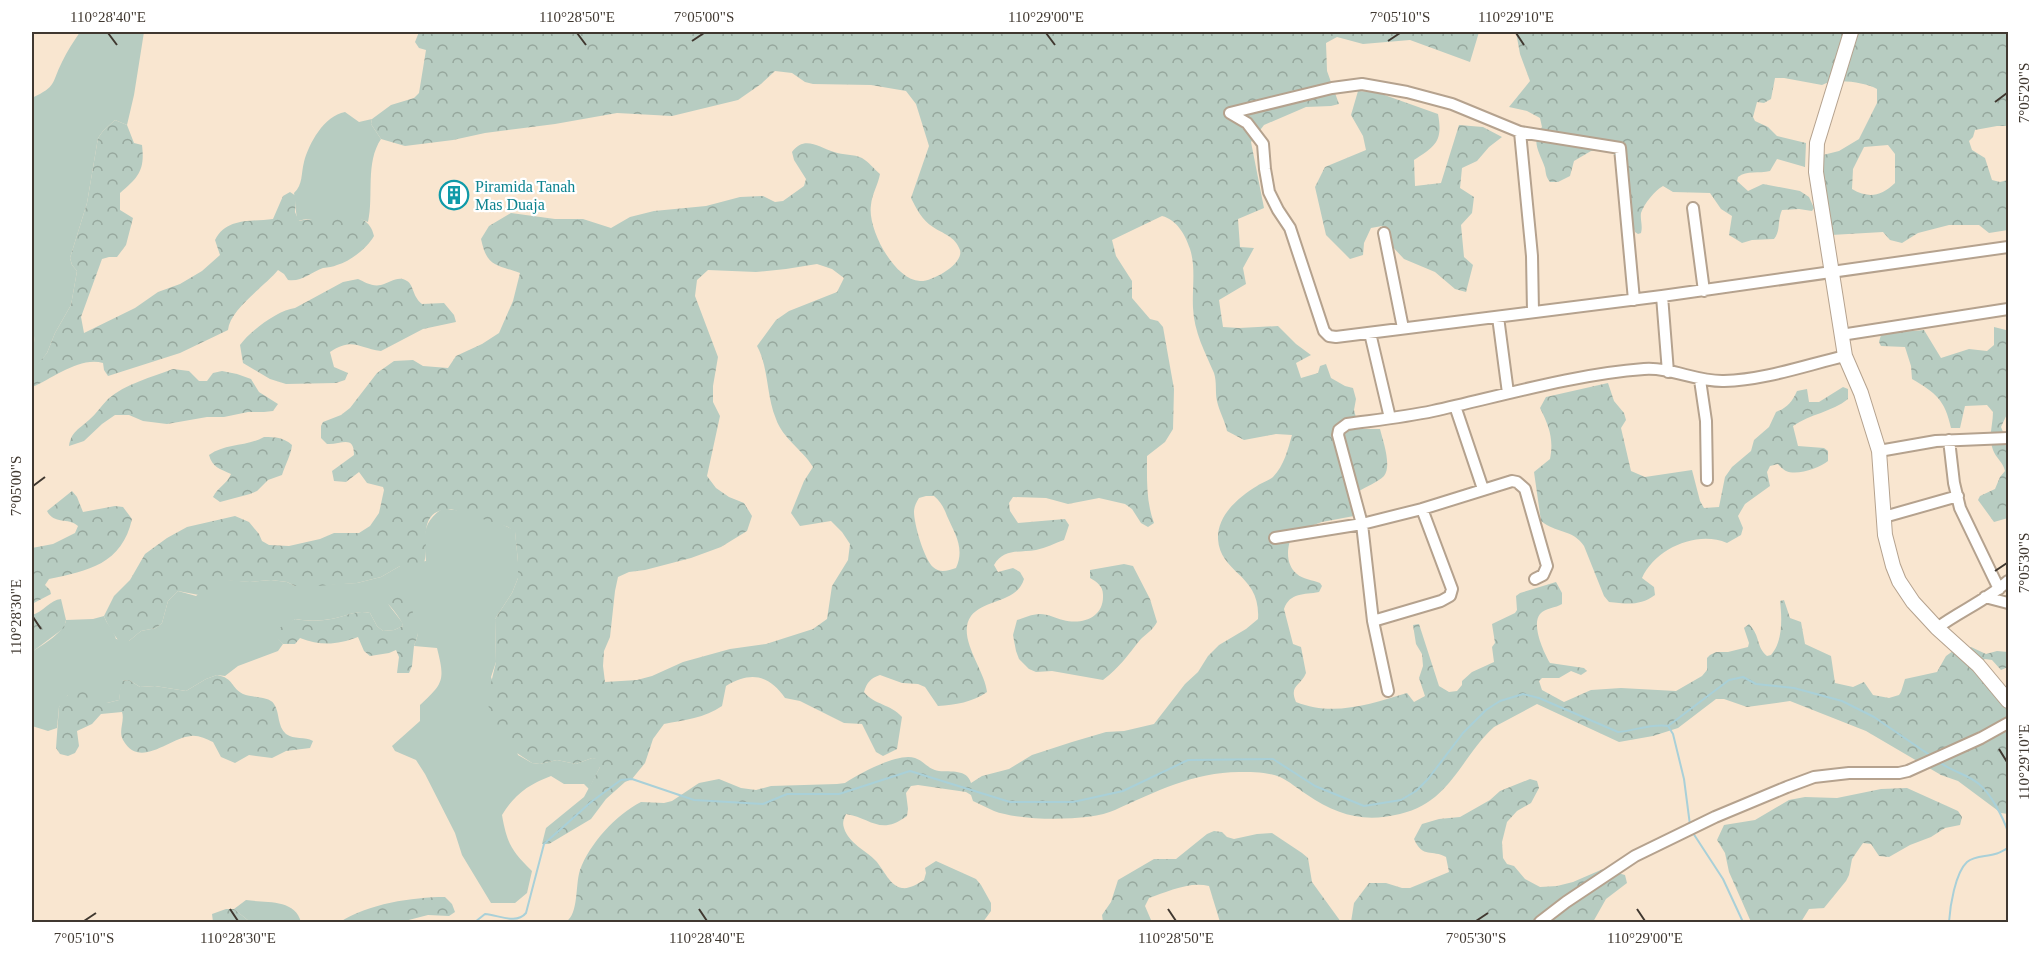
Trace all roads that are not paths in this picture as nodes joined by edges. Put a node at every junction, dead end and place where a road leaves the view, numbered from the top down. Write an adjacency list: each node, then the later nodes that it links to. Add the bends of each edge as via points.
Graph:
1 (1851, 32): 6 (main road, via 1815,160)
2 (1520, 132): 9 (street, via 1620,148); 11 (street, via 1532,256); 14 (street, via 1452,104 1362,84 1230,113 1246,123 1263,144 1269,192 1290,228 1324,331 1336,337)
3 (1693, 208): 7 (street)
4 (1384, 233): 13 (street)
5 (2008, 247): 6 (street)
6 (1832, 272): 7 (street); 15 (main road)
7 (1704, 291): 8 (street)
8 (1662, 297): 9 (street); 17 (street)
9 (1634, 300): 11 (street)
10 (2008, 309): 15 (street)
11 (1533, 312): 12 (street)
12 (1498, 317): 13 (street); 19 (street)
13 (1403, 328): 14 (street)
14 (1370, 333): 21 (street)
15 (1841, 335): 16 (main road)
16 (1845, 356): 18 (street, via 1762,376); 24 (main road)
17 (1668, 372): 18 (street); 19 (street, via 1644,369 1604,374)
18 (1700, 380): 25 (street, via 1706,421)
19 (1509, 393): 20 (street)
20 (1455, 406): 21 (street); 26 (street)
21 (1390, 418): 30 (street, via 1347,424 1339,430)
22 (2008, 438): 23 (street)
23 (1949, 440): 24 (street); 27 (street)
24 (1879, 451): 29 (main road)
25 (1707, 480)
26 (1483, 489): 28 (street); 32 (street, via 1512,481 1525,489 1547,566 1543,575)
27 (1958, 496): 29 (street); 34 (street)
28 (1422, 509): 30 (street); 37 (street, via 1452,589 1450,596)
29 (1884, 517): 38 (main road, via 1885,535 1899,582)
30 (1362, 524): 31 (street); 37 (street)
31 (1275, 538)
32 (1535, 579)
33 (2008, 581): 34 (street)
34 (1999, 589): 35 (street)
35 (1984, 597): 36 (street); 38 (street)
36 (2008, 603)
37 (1373, 621): 39 (street)
38 (1937, 628): 40 (main road, via 1978,665)
39 (1388, 691)
40 (2008, 701)
41 (2008, 723): 42 (street, via 1908,771 1814,777 1715,817 1635,856)
42 (1540, 922)

